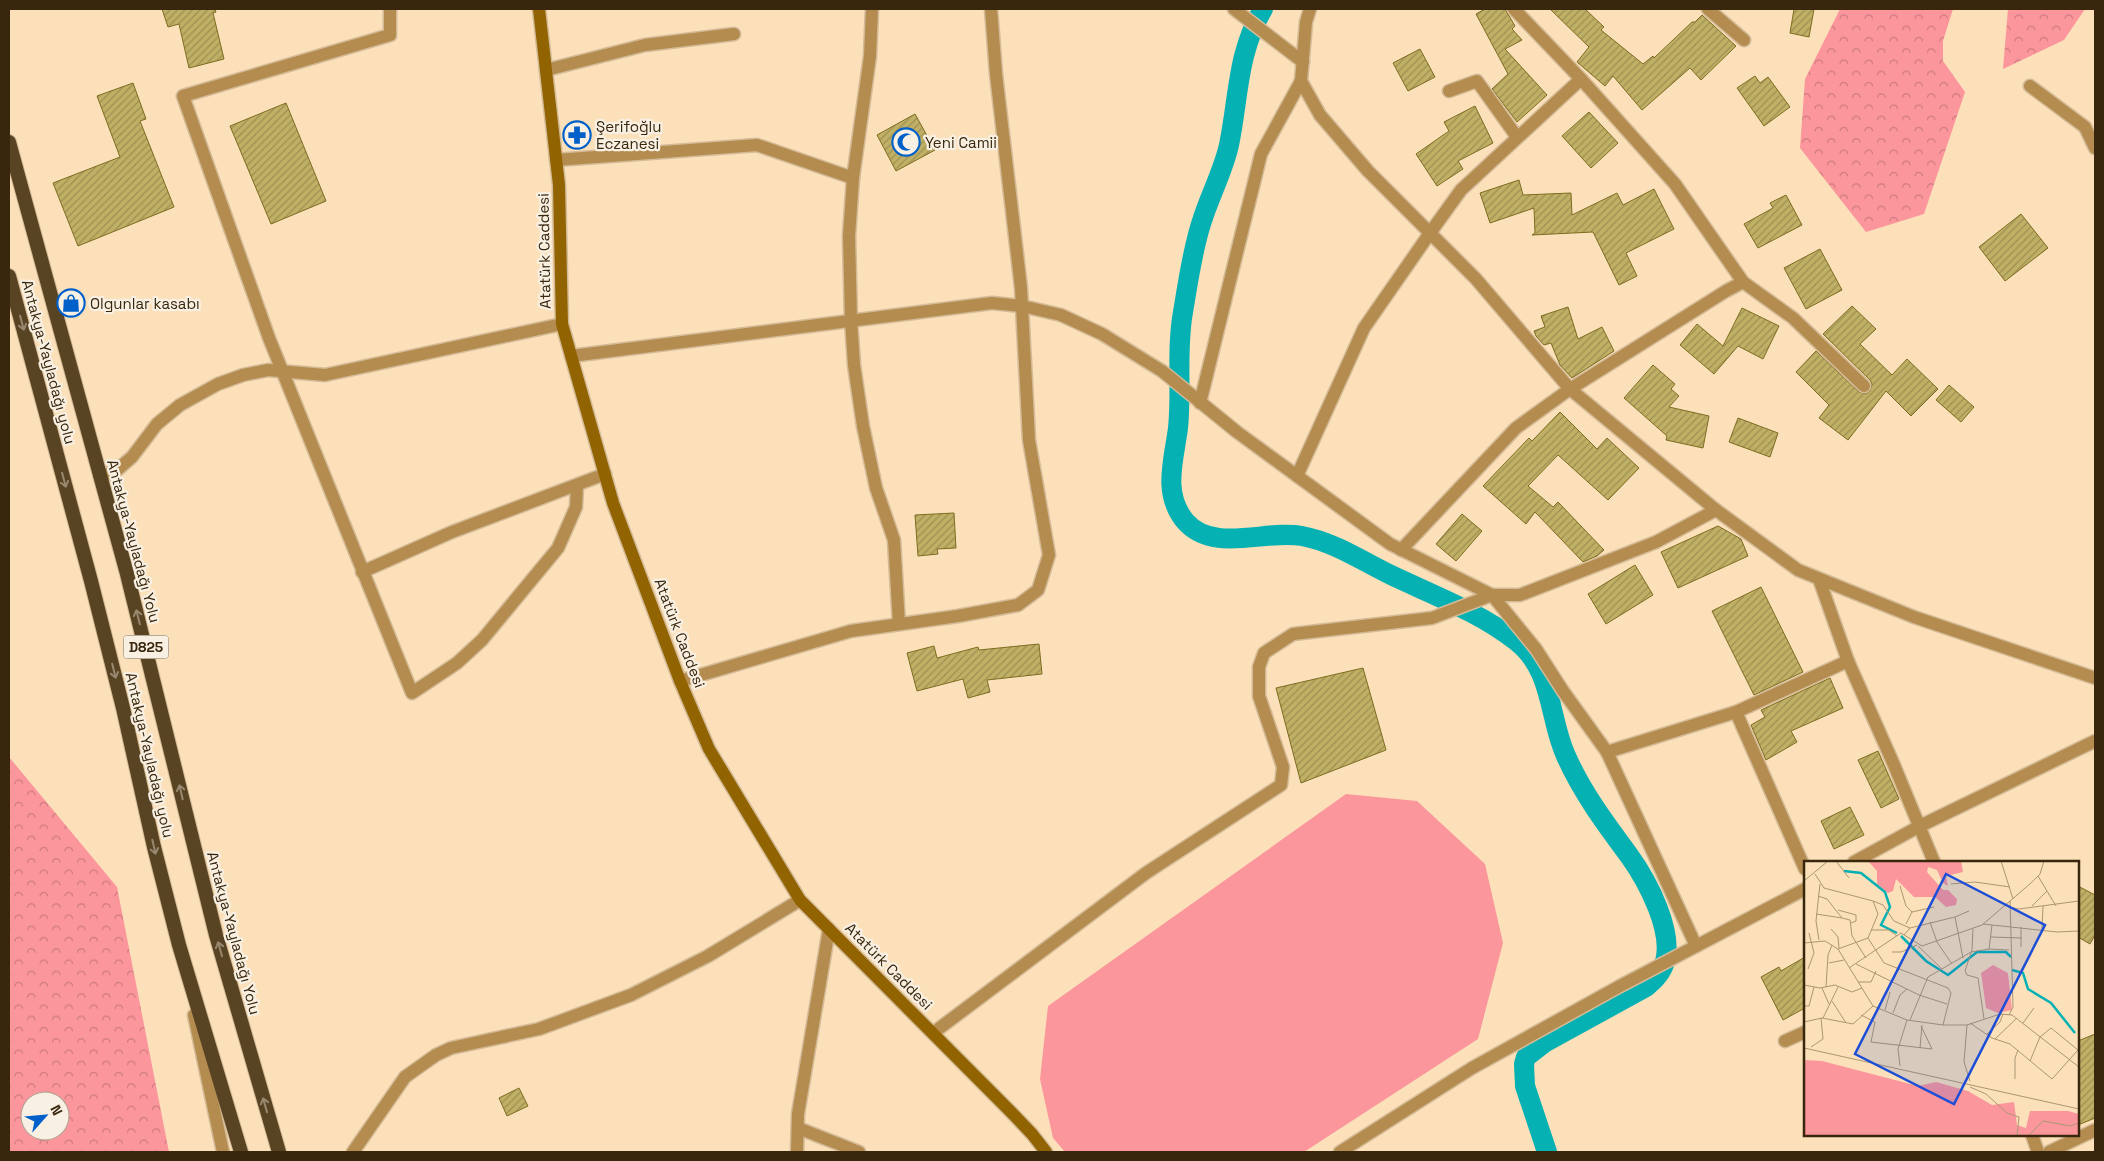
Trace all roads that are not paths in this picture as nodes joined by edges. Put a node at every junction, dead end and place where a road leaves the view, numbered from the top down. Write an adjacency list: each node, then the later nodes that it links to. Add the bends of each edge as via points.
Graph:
1 (390, 9): 29 (street, via 390,35 183,96)
2 (539, 9): 12 (main road, Atatürk Caddesi)
3 (872, 9): 21 (street, via 870,56)
4 (991, 9): 25 (street)
5 (1235, 9): 11 (street)
6 (1310, 9): 11 (street)
7 (1514, 9): 13 (street)
8 (1708, 9): 10 (street)
9 (734, 34): 12 (street, via 645,45)
10 (1744, 40)
11 (1303, 62): 14 (street)
12 (546, 70): 20 (main road, Atatürk Caddesi)
13 (1581, 79): 17 (street); 24 (street, via 1675,184)
14 (1301, 81): 22 (street, via 1320,114 1368,170); 32 (street, via 1261,154)
15 (2030, 86): 19 (street, via 2085,126)
16 (1449, 91): 17 (street, via 1477,81)
17 (1517, 138): 22 (street, via 1462,190)
18 (9, 142): 35 (highway, Antakya-Yayladağı Yolu / D825)
19 (2095, 148)
20 (556, 160): 21 (street, via 757,145); 27 (main road, Atatürk Caddesi)
21 (853, 178): 26 (street, via 849,236)
22 (1430, 233): 31 (street, via 1476,279); 34 (street, via 1364,328)
23 (9, 276): 56 (highway, Antakya-Yayladağı yolu / D825, one-way to 56, via 92,581)
24 (1743, 282): 30 (street, via 1793,318); 31 (street)
25 (1022, 306): 26 (street, via 992,303); 32 (street, via 1060,315 1102,334 1162,370); 42 (street, via 1029,440 1048,555 1038,590 1018,605)
26 (851, 320): 28 (street); 42 (street, via 863,426 876,488 894,540)
27 (562, 324): 28 (main road, Atatürk Caddesi); 29 (street, via 325,375)
28 (571, 356): 33 (main road, Atatürk Caddesi)
29 (283, 372): 35 (street, via 268,370 243,375 180,404 157,424 132,458); 39 (street)
30 (1864, 386)
31 (1570, 389): 37 (street); 38 (street, via 1516,428)
32 (1200, 402): 34 (street)
33 (605, 474): 36 (street); 45 (main road, Atatürk Caddesi, via 616,512)
34 (1297, 476): 38 (street)
35 (100, 477): 66 (highway, Antakya-Yayladağı Yolu / D825, one-way to 35, via 216,935)
36 (577, 485): 39 (street, via 452,532); 39 (street, via 576,507 558,548 482,640 412,693)
37 (1716, 510): 40 (street, via 1798,570); 41 (street, via 1656,542 1520,596)
38 (1401, 550): 41 (street)
39 (362, 572)
40 (1819, 579): 43 (street); 44 (street, via 1914,617)
41 (1492, 595): 48 (street, via 1536,649); 59 (street, via 1432,618 1293,634 1264,653 1258,667 1259,696 1283,767 1281,785 1146,873)
42 (898, 624): 45 (street, via 851,631)
43 (1848, 661): 46 (street); 49 (street)
44 (2095, 678)
45 (680, 682): 54 (main road, Atatürk Caddesi, via 710,748)
46 (1736, 712): 48 (street); 52 (street)
47 (2095, 741): 49 (street)
48 (1607, 752): 57 (street)
49 (1920, 826): 50 (street); 51 (street)
50 (1856, 861)
51 (1934, 861)
52 (1804, 867)
53 (1804, 890): 57 (street)
54 (800, 900): 55 (main road, Atatürk Caddesi); 67 (street, via 708,956 631,995 539,1029 452,1048 436,1055 405,1077)
55 (829, 929): 59 (main road, Atatürk Caddesi); 61 (street)
56 (179, 945): 64 (street); 65 (highway, Antakya-Yayladağı yolu / D825)
57 (1696, 946): 71 (street, via 1472,1068)
58 (1804, 1032): 60 (street)
59 (933, 1033): 70 (main road, Atatürk Caddesi)
60 (1785, 1041)
61 (798, 1128): 68 (street); 69 (street)
62 (2095, 1130): 73 (street)
63 (2032, 1136): 72 (street)
64 (223, 1152)
65 (241, 1152)
66 (279, 1152)
67 (353, 1152)
68 (797, 1152)
69 (859, 1152)
70 (1046, 1152)
71 (1340, 1152)
72 (2038, 1152)
73 (2049, 1152)

